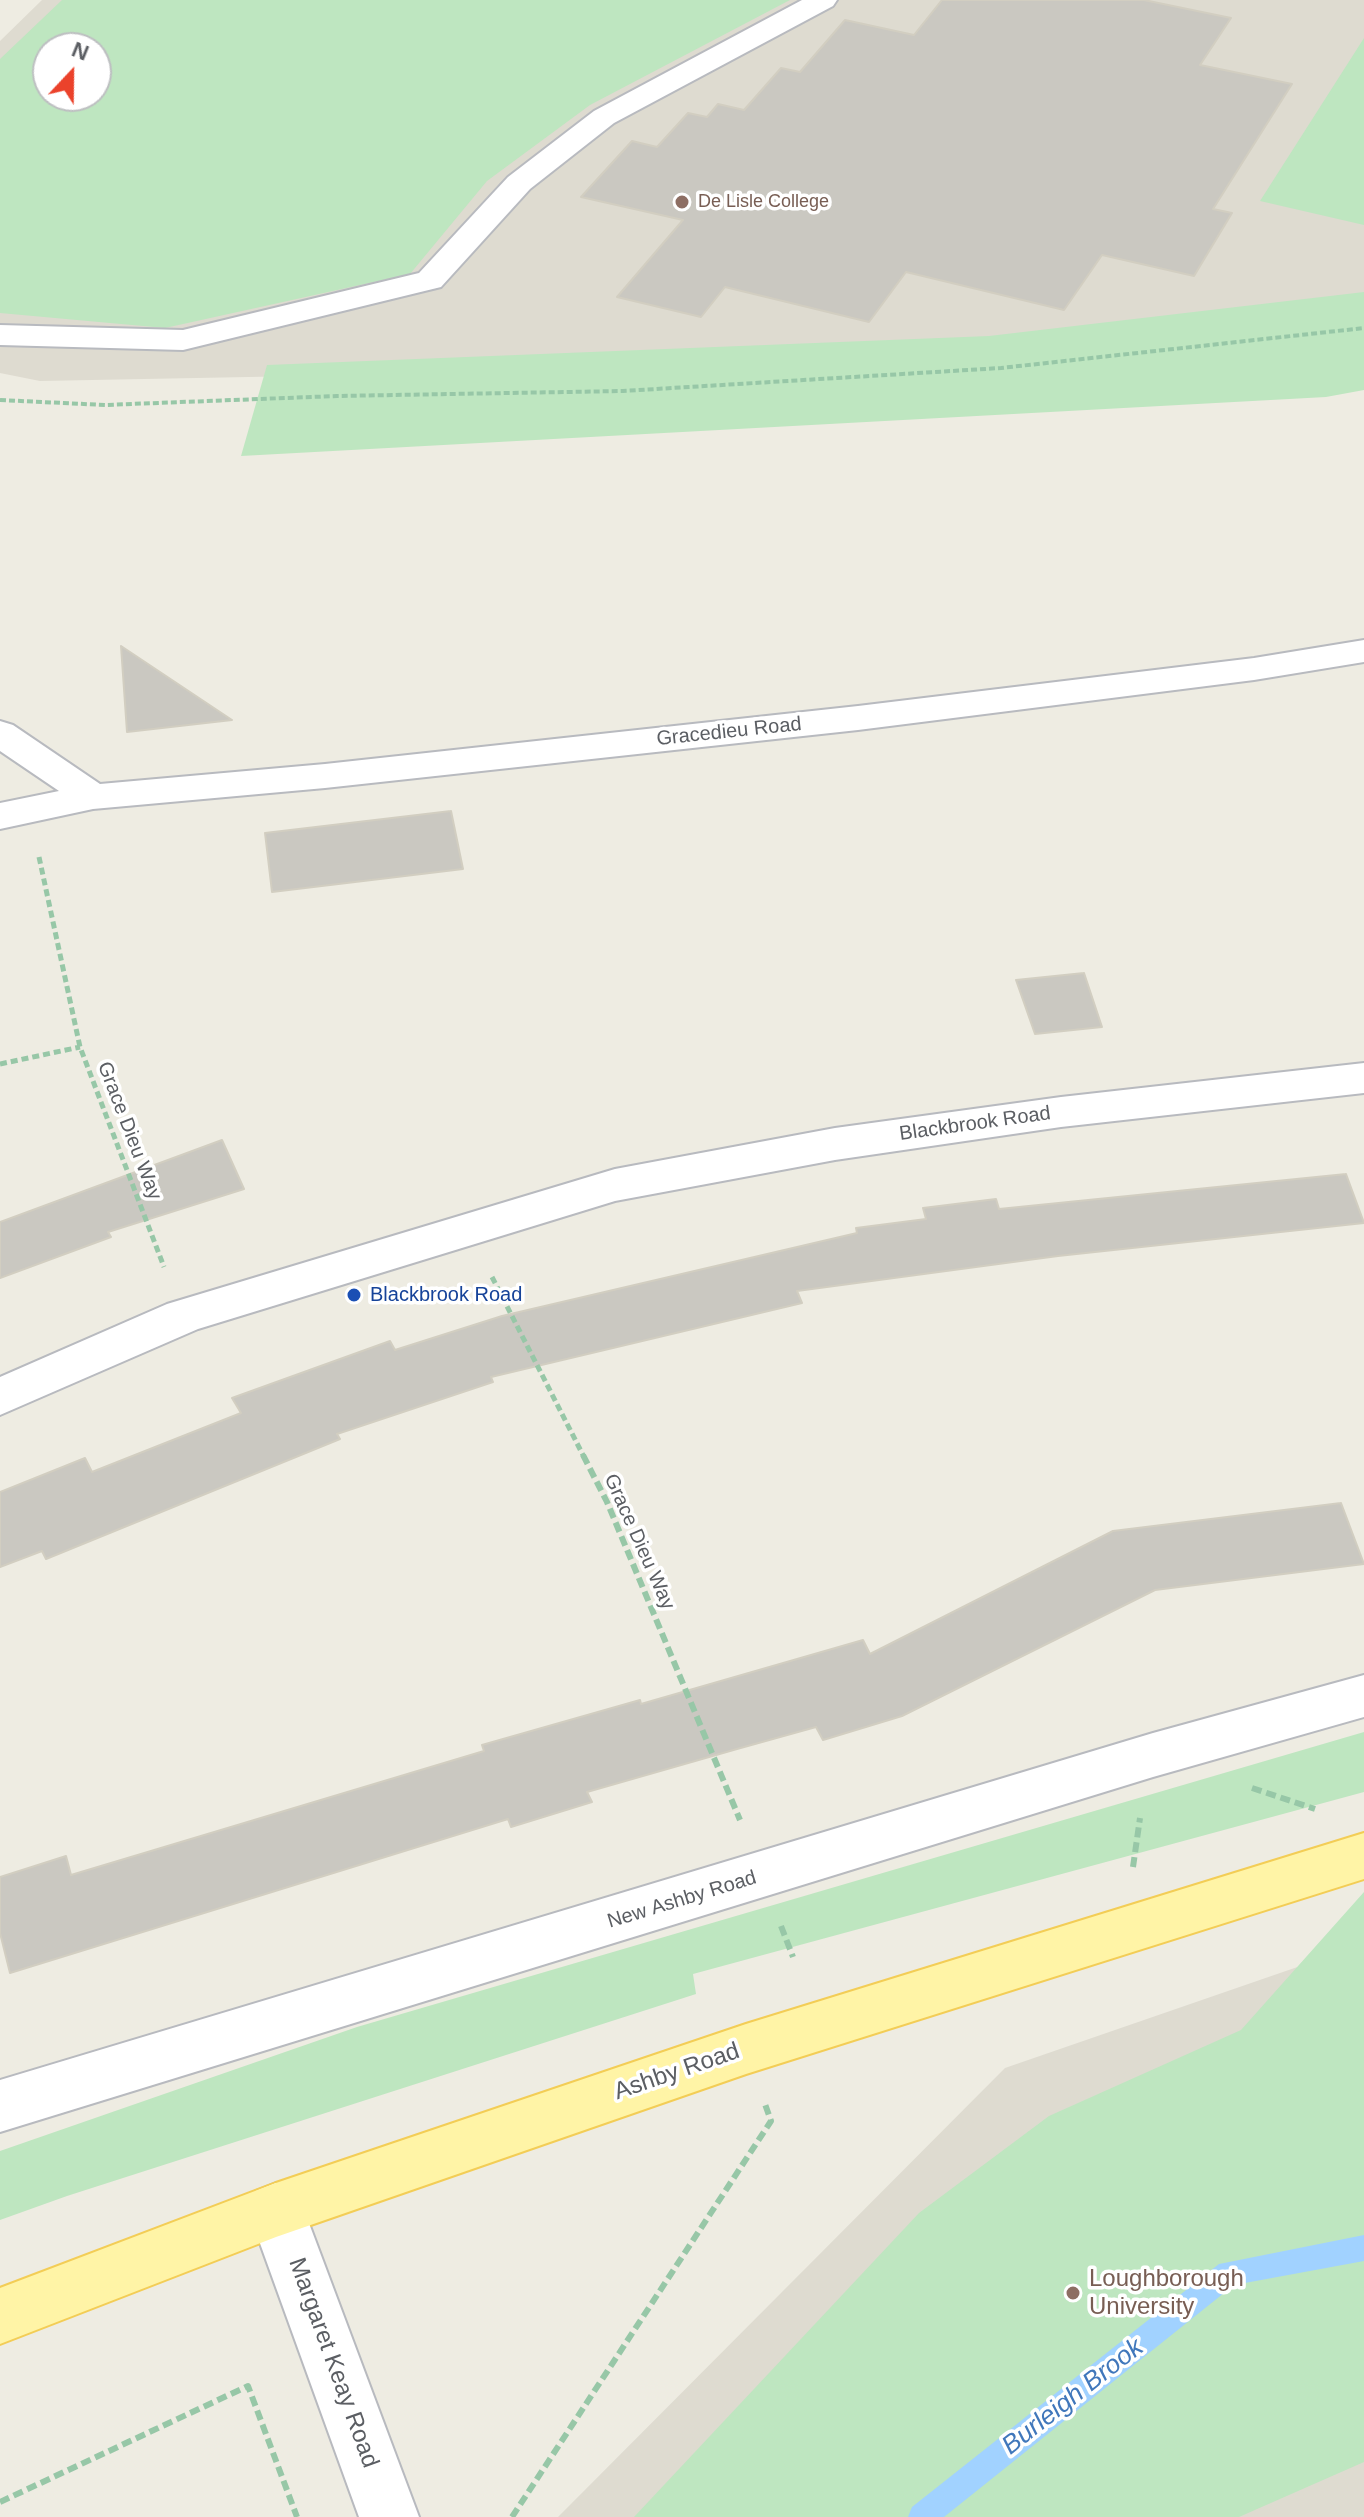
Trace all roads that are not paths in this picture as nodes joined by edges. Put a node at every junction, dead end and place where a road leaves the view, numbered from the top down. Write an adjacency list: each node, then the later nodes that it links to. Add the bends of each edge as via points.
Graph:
1 (823, 0): 2 (street, via 604,117 519,183 430,280 183,340)
2 (0, 335)
3 (1364, 651): 5 (street, Gracedieu Road, via 873,716)
4 (0, 733): 5 (street)
5 (93, 797): 6 (street, Gracedieu Road)
6 (15, 813)
7 (1364, 1078): 8 (street, Blackbrook Road, via 835,1144 615,1185 183,1316)
8 (0, 1397)
9 (1364, 1696): 11 (street, New Ashby Road, via 1153,1755)
10 (1358, 1858): 12 (main road, Ashby Road, via 746,2049)
11 (0, 2106)
12 (276, 2210): 13 (main road, Ashby Road); 14 (street, Margaret Keay Road)
13 (0, 2316)
14 (389, 2517)

